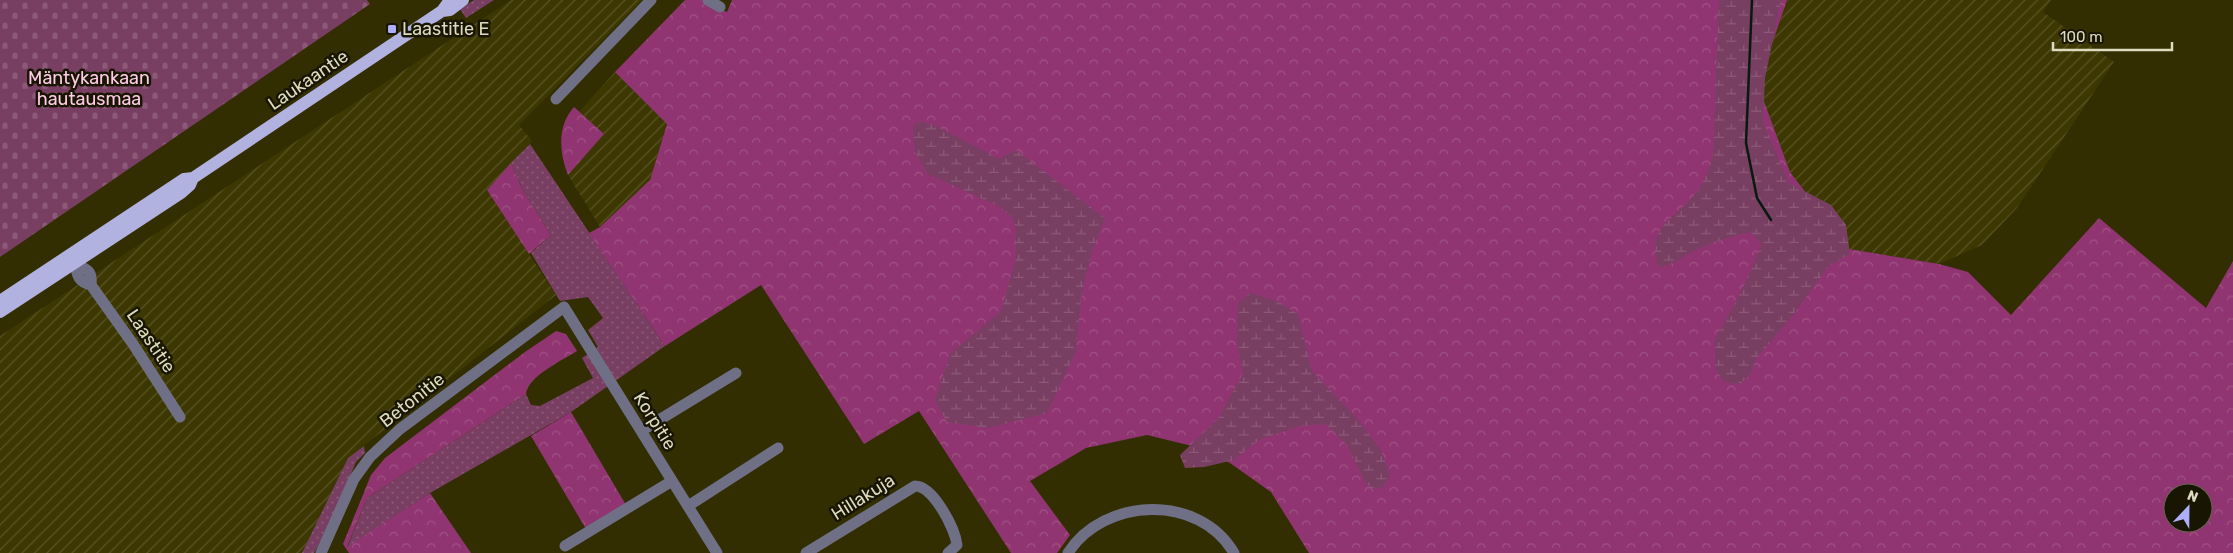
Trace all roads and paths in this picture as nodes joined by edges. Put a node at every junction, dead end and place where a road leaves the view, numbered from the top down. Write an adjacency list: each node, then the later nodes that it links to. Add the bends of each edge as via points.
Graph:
1 (463, 0): 4 (main road, Laukaantie, via 450,10)
2 (651, 0): 6 (street)
3 (708, 0): 5 (street)
4 (446, 5): 7 (main road, Laukaantie, via 193,178 181,193)
5 (720, 7)
6 (556, 98)
7 (73, 259): 8 (main road, Laukaantie); 10 (main road, Laukaantie); 12 (street, Laastitie, via 78,278 91,285)
8 (0, 301)
9 (564, 307): 13 (street, Korpitie); 18 (street, Betonitie, via 400,430 370,457 354,479)
10 (0, 312)
11 (736, 373): 13 (street)
12 (180, 417)
13 (641, 431): 15 (street, Korpitie)
14 (778, 448): 16 (street)
15 (672, 481): 16 (street, Korpitie); 17 (street)
16 (688, 506): 19 (street, Korpitie)
17 (565, 546)
18 (322, 553)
19 (717, 553)
20 (806, 553): 21 (street, Hillakuja, via 915,486 920,486 934,498 956,534 957,545)
21 (948, 553)
22 (1068, 553): 23 (street, via 1085,533 1100,522 1138,509 1156,509 1200,521)
23 (1234, 553)

